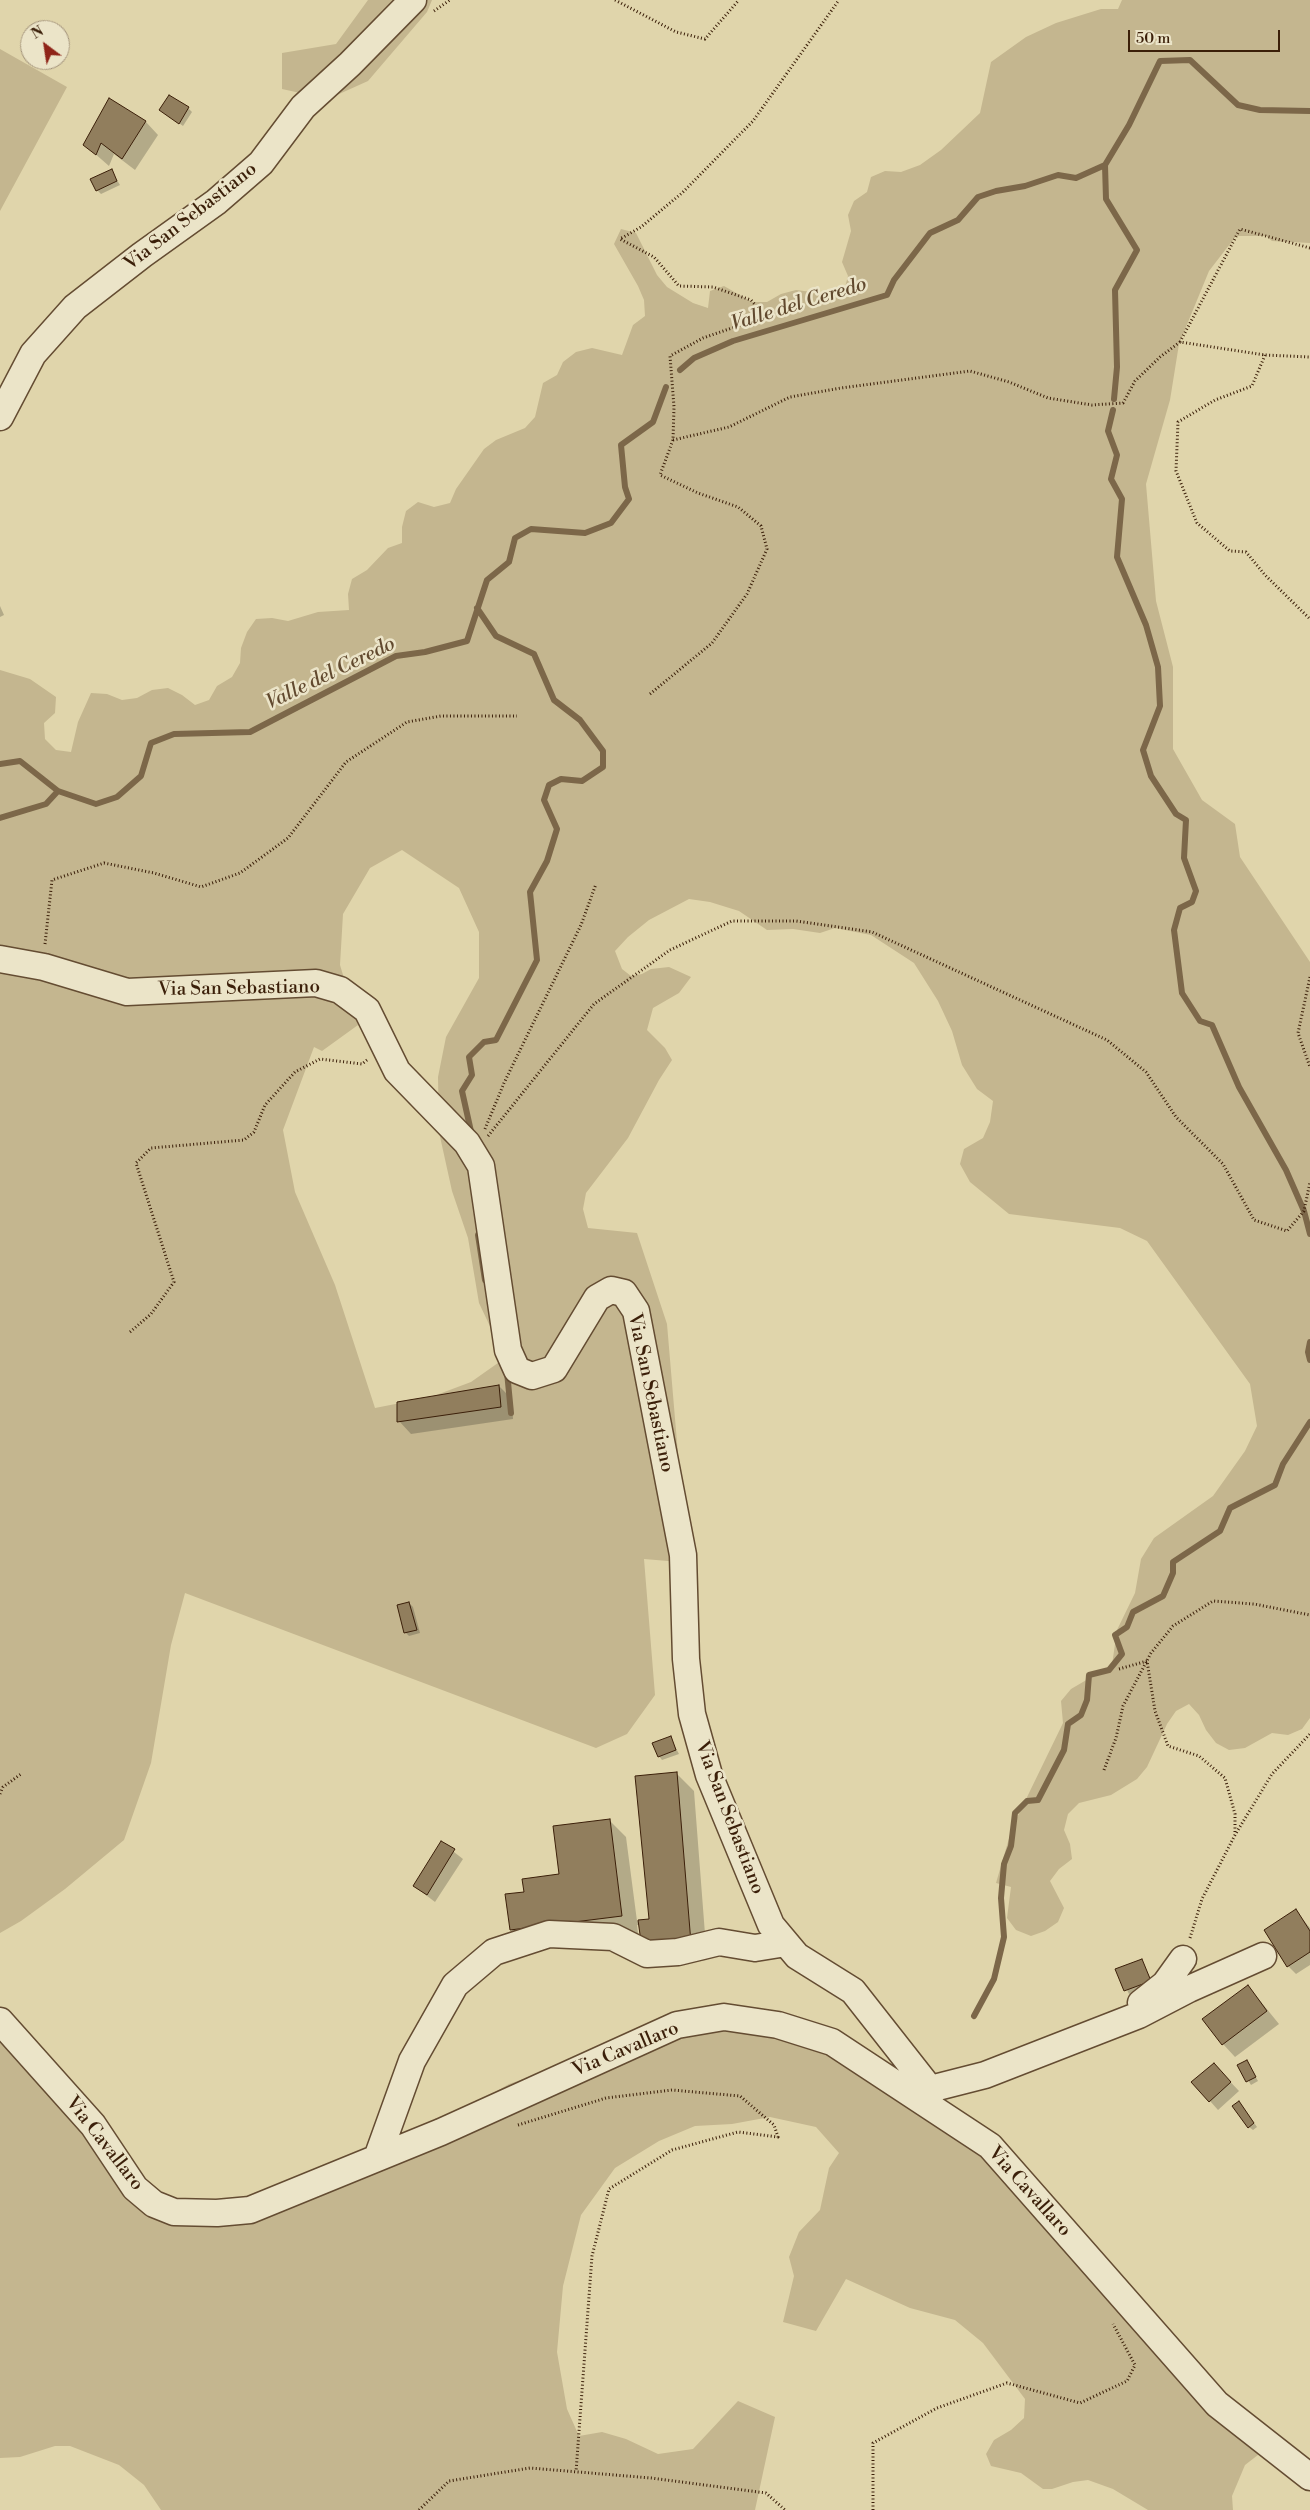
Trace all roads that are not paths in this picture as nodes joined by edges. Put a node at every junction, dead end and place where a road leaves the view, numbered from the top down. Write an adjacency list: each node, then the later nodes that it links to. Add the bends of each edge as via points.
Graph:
1 (413, 0): 2 (street, Via San Sebastiano, via 303,107 261,163 216,202 75,307 33,354)
2 (0, 418)
3 (0, 960): 4 (street, Via San Sebastiano, via 44,967 127,992 316,983 340,990 368,1010 398,1071 467,1143 482,1166 508,1350 517,1370 532,1376 554,1369 597,1298 612,1290 624,1293 636,1311 683,1555 686,1658 692,1714 709,1775 733,1835 771,1925)
4 (786, 1943): 9 (street, Via San Sebastiano, via 796,1956 853,1991); 10 (street, via 755,1948 719,1942 678,1952 647,1954 613,1937 549,1934 494,1952 455,1985 412,2061)
5 (1263, 1956): 8 (street)
6 (1183, 1959): 8 (street, via 1164,1984)
7 (0, 2021): 10 (street, Via Cavallaro, via 93,2125 135,2188 154,2204 174,2212 250,2210)
8 (1118, 2023): 9 (street)
9 (930, 2097): 10 (street, Via Cavallaro, via 832,2042 778,2025 724,2017 677,2025); 11 (street, Via Cavallaro, via 990,2146 1217,2404)
10 (377, 2158)
11 (1310, 2477)

